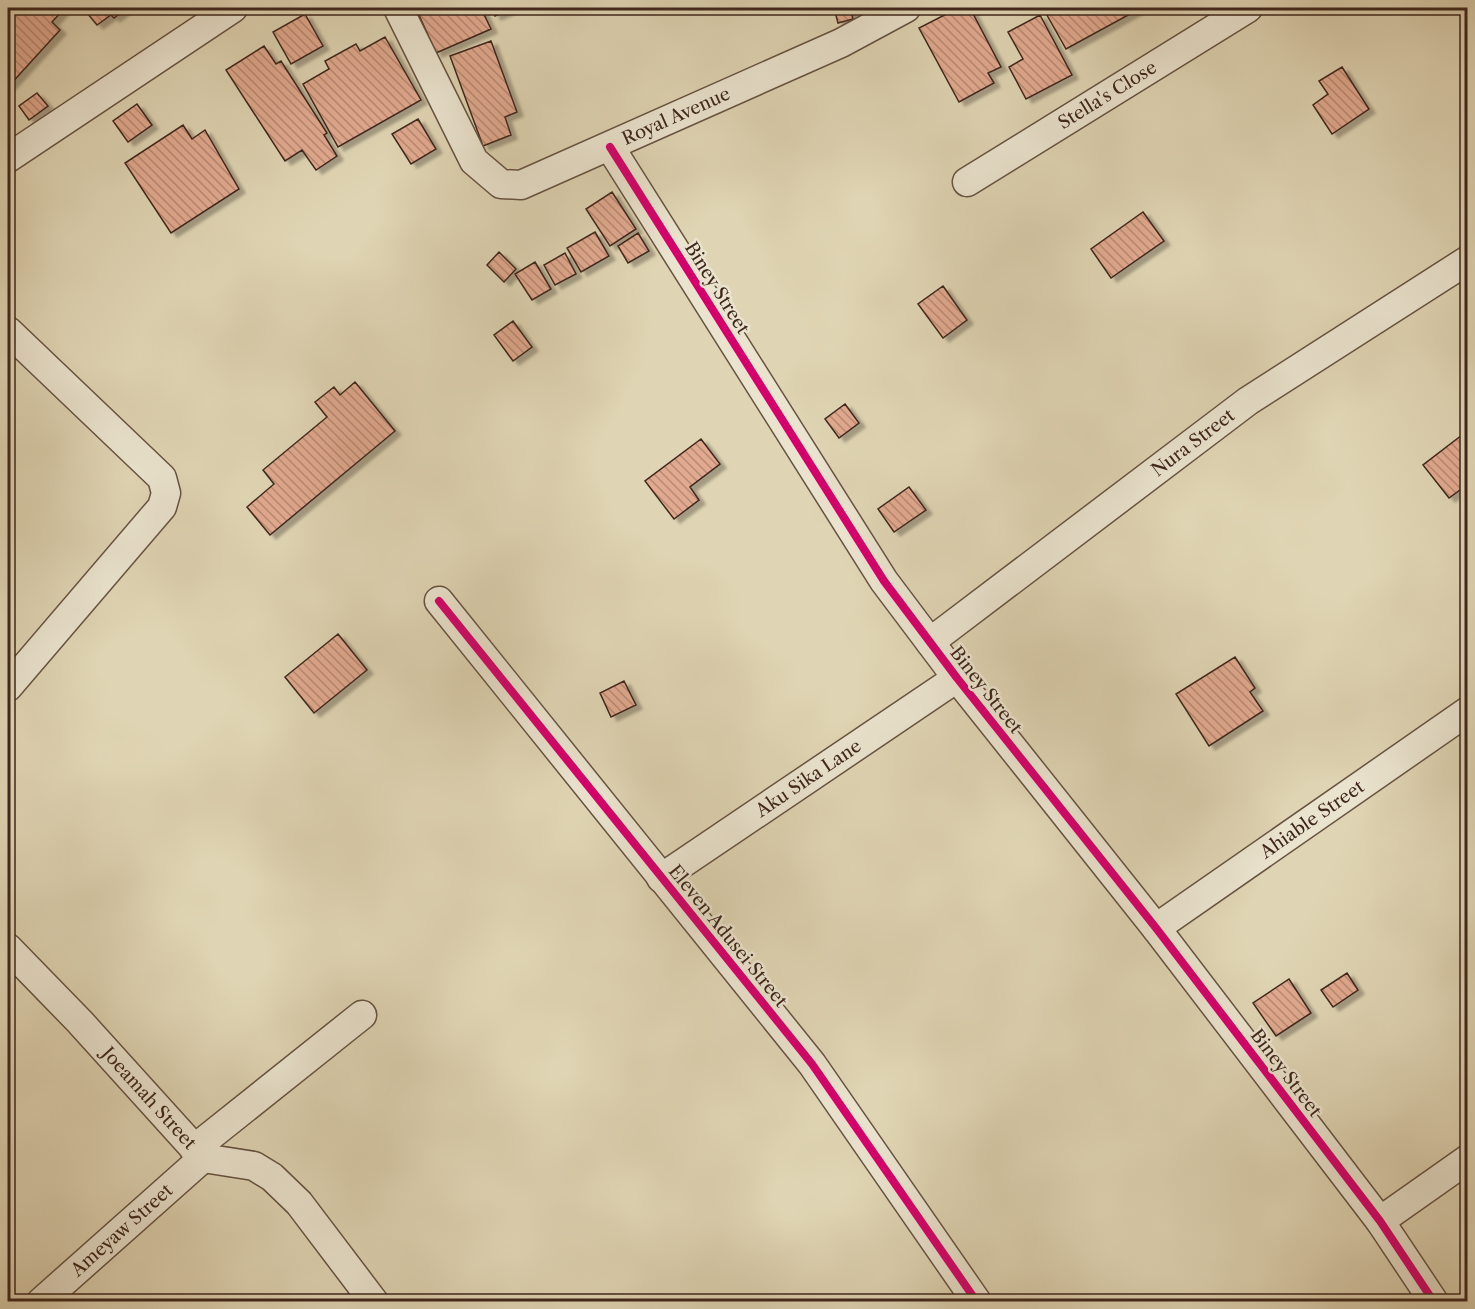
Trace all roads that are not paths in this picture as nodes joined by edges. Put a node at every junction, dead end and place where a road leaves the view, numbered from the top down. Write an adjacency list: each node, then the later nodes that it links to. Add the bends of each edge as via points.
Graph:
1 (232, 8): 6 (street)
2 (398, 8): 5 (street, Royal Avenue, via 474,161 501,184 520,185)
3 (906, 8): 5 (street, Royal Avenue, via 841,43)
4 (1248, 8): 7 (street, Stella's Close)
5 (610, 147): 11 (street, Biney Street, via 884,581)
6 (8, 158)
7 (967, 183)
8 (1467, 260): 11 (street, Nura Street, via 1248,401)
9 (8, 331): 13 (street, via 162,478 166,493 162,507)
10 (439, 602): 15 (street, Eleven Adusei Street)
11 (930, 642): 12 (street, Biney Street)
12 (957, 678): 15 (street, Aku Sika Lane); 16 (street, Biney Street)
13 (8, 687)
14 (1467, 711): 16 (street, Ahiable Street)
15 (661, 878): 24 (street, Eleven Adusei Street, via 812,1064)
16 (1156, 928): 21 (street, Biney Street)
17 (8, 948): 19 (street, Joeamah Street)
18 (362, 1015): 19 (street, Ameyaw Street)
19 (198, 1154): 22 (street, Ameyaw Street); 23 (street, Joeamah Street, via 254,1166 272,1177 299,1203)
20 (1467, 1159): 21 (street)
21 (1380, 1221): 25 (street, Biney Street)
22 (41, 1302)
23 (374, 1302)
24 (977, 1302)
25 (1434, 1302)

